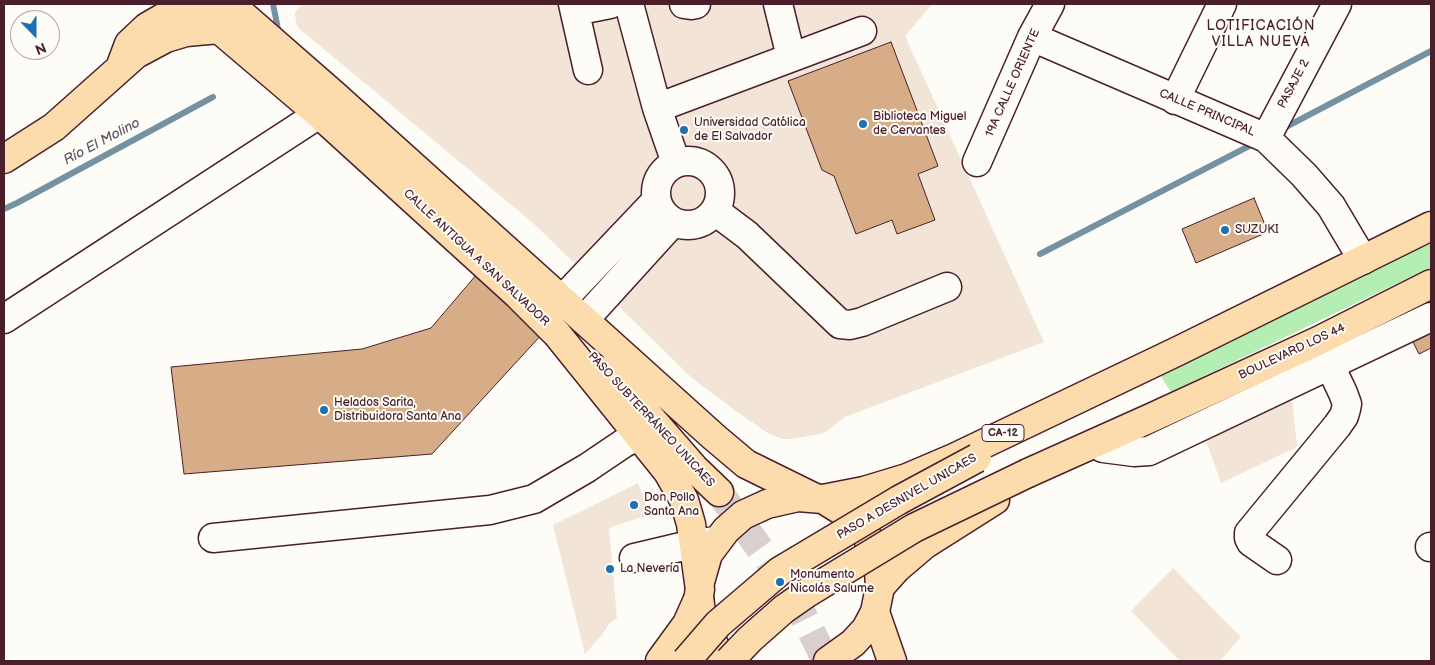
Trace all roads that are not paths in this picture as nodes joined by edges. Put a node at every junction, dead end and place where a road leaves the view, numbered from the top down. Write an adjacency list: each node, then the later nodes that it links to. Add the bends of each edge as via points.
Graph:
1 (230, 4): 10 (main road); 32 (main road, CALLE ANTIGUA A SAN SALVADOR)
2 (610, 4): 11 (street)
3 (629, 4): 19 (street)
4 (684, 4): 5 (street)
5 (696, 4)
6 (778, 4): 15 (street)
7 (1050, 4): 14 (street, 19A CALLE ORIENTE)
8 (1222, 4): 18 (street)
9 (1337, 4): 21 (street, PASAJE 2)
10 (194, 6): 12 (main road, CALLE ANTIGUA A SAN SALVADOR); 17 (main road, via 166,16 148,27 129,44)
11 (574, 7): 16 (street)
12 (219, 29): 17 (main road, via 186,32 166,38 136,54); 20 (main road, CALLE ANTIGUA A SAN SALVADOR)
13 (862, 31): 15 (street)
14 (1032, 37): 18 (street, CALLE PRINCIPAL); 23 (street, 19A CALLE ORIENTE)
15 (790, 57): 19 (street)
16 (588, 70)
17 (113, 75): 22 (main road, via 54,127)
18 (1175, 100): 21 (street, CALLE PRINCIPAL)
19 (657, 108): 24 (street)
20 (319, 114): 35 (street); 36 (main road, CALLE ANTIGUA A SAN SALVADOR)
21 (1266, 138): 29 (street, CALLE PRINCIPAL, via 1331,206)
22 (4, 159)
23 (977, 162)
24 (676, 163): 25 (street, via 668,167 657,182); 26 (street, via 695,161 716,177 720,194)
25 (656, 200): 27 (street, via 665,216); 32 (street)
26 (715, 212): 27 (street, via 691,226); 31 (street, via 747,235 840,324 862,322)
27 (673, 222): 34 (street)
28 (1431, 226): 29 (main road, CA-12)
29 (1363, 260): 38 (main road, CA-12)
30 (1431, 284): 37 (main road, BOULEVARD LOS 44)
31 (947, 287)
32 (561, 300): 34 (main road, CALLE ANTIGUA A SAN SALVADOR)
33 (1431, 317): 39 (street)
34 (584, 320): 44 (main road, CALLE ANTIGUA A SAN SALVADOR, via 746,464)
35 (5, 325)
36 (557, 334): 41 (main road, CALLE ANTIGUA A SAN SALVADOR); 43 (main road, PASO SUBTERRÁNEO UNICAES, via 585,350 634,398)
37 (1318, 341): 39 (street); 40 (main road, BOULEVARD LOS 44)
38 (1178, 351): 44 (main road, CA-12, via 907,478 864,491); 52 (main road, PASO A DESNIVEL UNICAES, bridge, via 899,500 780,571 718,624)
39 (1330, 365): 42 (street, via 1150,451); 48 (street, via 1347,404 1344,416 1249,534 1251,542)
40 (1153, 417): 42 (main road); 53 (main road, bridge, via 914,528 784,609)
41 (639, 436): 45 (street, via 534,498 490,510); 46 (main road, CALLE ANTIGUA A SAN SALVADOR, via 668,472 684,500 690,524)
42 (1103, 448): 50 (main road, via 998,498 972,514 909,557)
43 (719, 492)
44 (818, 498): 46 (main road, via 789,498 756,508); 50 (main road, CALLE ANTIGUA A SAN SALVADOR, via 847,514 866,534 877,562)
45 (212, 538)
46 (704, 543): 47 (street); 49 (main road, CALLE ANTIGUA A SAN SALVADOR)
47 (634, 558)
48 (1277, 560)
49 (699, 593): 51 (main road, via 688,624); 53 (main road, CALLE ANTIGUA A SAN SALVADOR, via 702,619 710,640)
50 (877, 600): 54 (main road, via 866,629); 55 (main road, CALLE ANTIGUA A SAN SALVADOR)
51 (660, 661)
52 (686, 661)
53 (729, 661)
54 (828, 661)
55 (892, 661)

